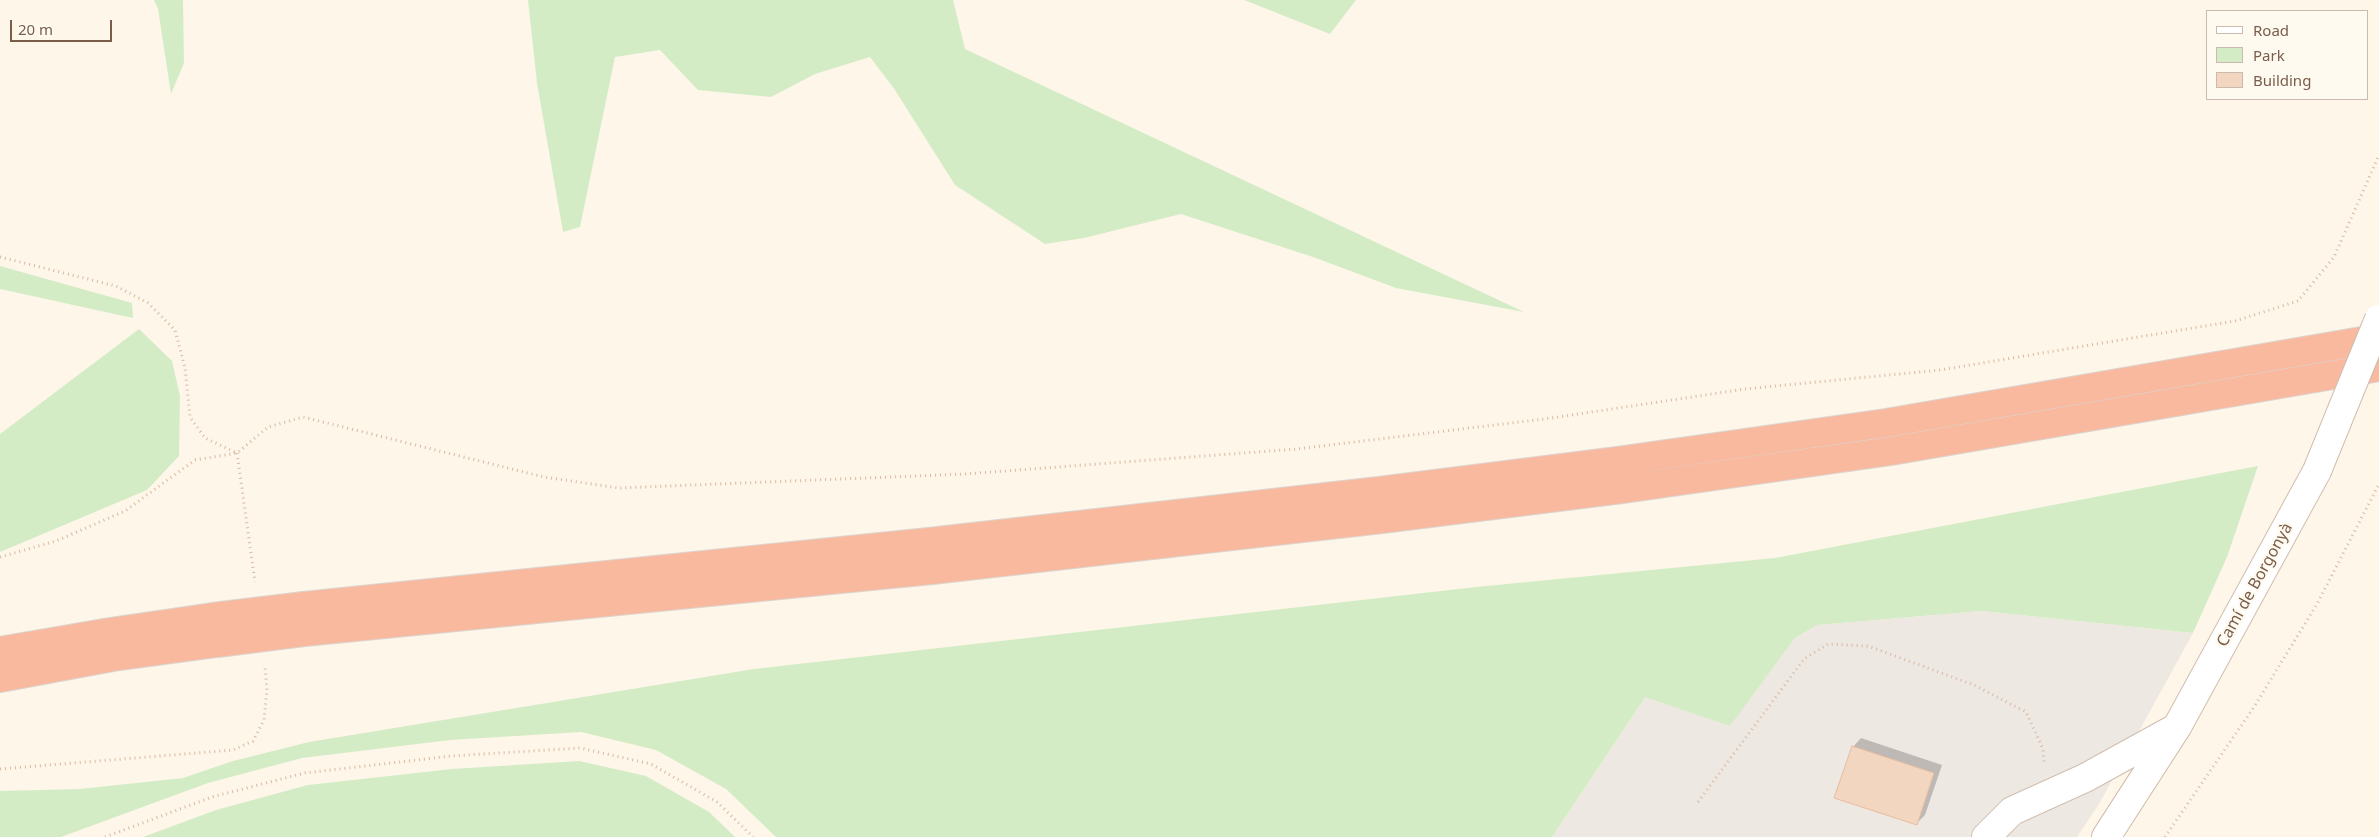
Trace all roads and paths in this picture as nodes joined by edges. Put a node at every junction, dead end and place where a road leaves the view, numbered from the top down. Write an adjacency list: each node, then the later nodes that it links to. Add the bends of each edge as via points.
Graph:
1 (2379, 155): 6 (path, via 2334,257 2298,301 2235,321 1940,370 1745,389 1552,418 1297,449 955,474 619,488 544,477 303,417 268,426)
2 (0, 257): 6 (path, via 116,286 148,303 175,330 185,368 190,417 205,438)
3 (2379, 319): 15 (street, Camí de Borgonyà, bridge, via 2317,471)
4 (2379, 338): 10 (highway, via 1886,423 1609,462)
5 (2379, 367): 10 (highway, via 1891,451 1373,520 932,570)
6 (238, 454): 8 (path, via 195,460 125,510 56,541); 9 (path)
7 (2379, 484): 23 (path, via 2317,604 2254,707)
8 (0, 557)
9 (252, 561)
10 (304, 619): 11 (highway, bridge)
11 (215, 630): 12 (highway, via 110,632); 13 (highway, via 113,657)
12 (0, 651)
13 (0, 678)
14 (267, 690): 16 (path, via 264,720 253,741 233,750)
15 (2177, 727): 17 (street, via 2085,778); 22 (street, Camí de Borgonyà)
16 (0, 769)
17 (2045, 796): 18 (path, via 2043,749 2026,712 1974,685 1868,646 1828,644 1804,659); 21 (street, via 2012,811)
18 (1698, 802)
19 (105, 837): 20 (path, via 212,797 305,773 451,756 580,748 650,764 717,802)
20 (753, 837)
21 (1986, 837)
22 (2106, 837)
23 (2165, 837)

